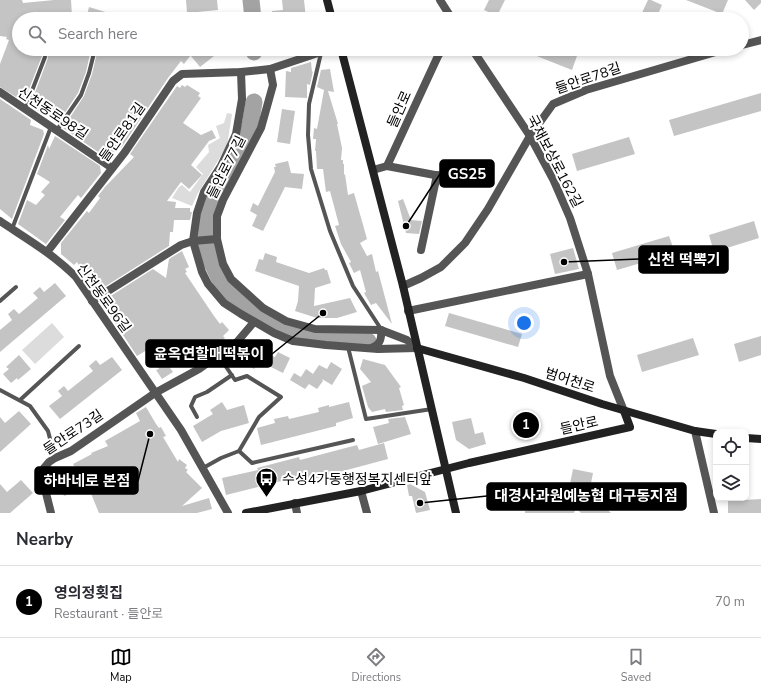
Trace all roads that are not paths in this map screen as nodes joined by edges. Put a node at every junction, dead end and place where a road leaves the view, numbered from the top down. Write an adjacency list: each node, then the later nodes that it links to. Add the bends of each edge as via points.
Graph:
1 (327, 0): 3 (street)
2 (440, 0): 4 (street)
3 (330, 12)
4 (448, 12)
5 (761, 40): 6 (street)
6 (749, 43)
7 (93, 56): 19 (lane, via 81,96)
8 (311, 56): 15 (street)
9 (320, 56): 39 (lane, via 309,104 311,169 330,231 353,286)
10 (343, 56): 23 (street)
11 (438, 56): 21 (street, 들안로)
12 (477, 56): 20 (street, 국채보상로162길)
13 (702, 56): 20 (street, 들안로78길, via 586,90 553,104)
14 (45, 57): 18 (lane)
15 (272, 68): 16 (street, 들안로81길); 28 (street, 들안로77길, via 273,85 261,128 223,200 217,216)
16 (241, 72): 22 (street, 들안로81길, via 182,74 173,81); 29 (street, via 242,99 236,134 221,166 204,192 197,213)
17 (0, 92): 18 (street, 신천동로98길)
18 (25, 109): 19 (street, 신천동로98길)
19 (54, 128): 22 (street, 신천동로98길); 27 (lane)
20 (530, 136): 32 (street, 국채보상로162길, via 570,218); 33 (street, 들안로78길, via 488,209 464,243 440,267)
21 (387, 166): 23 (street); 24 (street)
22 (112, 168): 31 (street, 들안로81길)
23 (373, 170): 33 (street)
24 (437, 175): 25 (street); 30 (street)
25 (456, 179)
26 (0, 221): 27 (street, 신천동로96길)
27 (12, 229): 31 (street, 신천동로96길)
28 (216, 239): 29 (street); 39 (street, 들안로77길, via 223,264 231,279 263,308 286,321 315,329)
29 (194, 241): 36 (street, via 181,245); 38 (street, via 208,284 224,303)
30 (421, 250)
31 (47, 252): 36 (street, 신천동로96길, via 76,277)
32 (588, 274): 37 (street); 50 (street, 국채보상로162길, via 610,376)
33 (403, 286): 37 (street)
34 (16, 287): 35 (lane)
35 (0, 301)
36 (92, 302): 47 (street, 신천동로96길)
37 (408, 311): 43 (street)
38 (254, 322): 41 (street, via 293,341); 44 (street, 들안로73길, via 237,342)
39 (381, 330): 42 (street, via 381,341); 43 (street, 들안로77길, via 407,340)
40 (79, 346): 48 (lane)
41 (348, 347): 42 (street); 49 (lane, via 366,419)
42 (371, 348): 43 (street)
43 (417, 348): 49 (street); 50 (street, 범어천로, via 524,378)
44 (218, 355): 45 (lane); 47 (street, 들안로73길, via 199,369)
45 (232, 375): 51 (lane, via 195,397 191,406); 57 (lane, via 235,380 247,376 281,398 259,417)
46 (0, 390): 48 (lane)
47 (155, 393): 58 (street, 들안로73길, via 71,451); 59 (street, 신천동로96길)
48 (20, 400): 58 (lane, via 30,406 48,431)
49 (432, 409): 60 (street)
50 (624, 411): 52 (street, 범어천로); 60 (street, 들안로, via 630,427)
51 (197, 417)
52 (695, 431): 53 (street, 범어천로); 69 (street)
53 (713, 434)
54 (749, 438): 55 (street)
55 (761, 439)
56 (353, 440): 57 (lane, via 252,463)
57 (239, 451): 59 (lane)
58 (55, 458): 63 (street, 들안로73길, via 44,468 42,477)
59 (203, 468): 64 (street, 신천동로96길)
60 (446, 469): 61 (street); 68 (street)
61 (361, 491): 62 (street); 67 (street)
62 (295, 503): 65 (street); 66 (street)
63 (52, 513)
64 (228, 513)
65 (246, 513)
66 (297, 513)
67 (367, 513)
68 (456, 513)
69 (714, 513)

